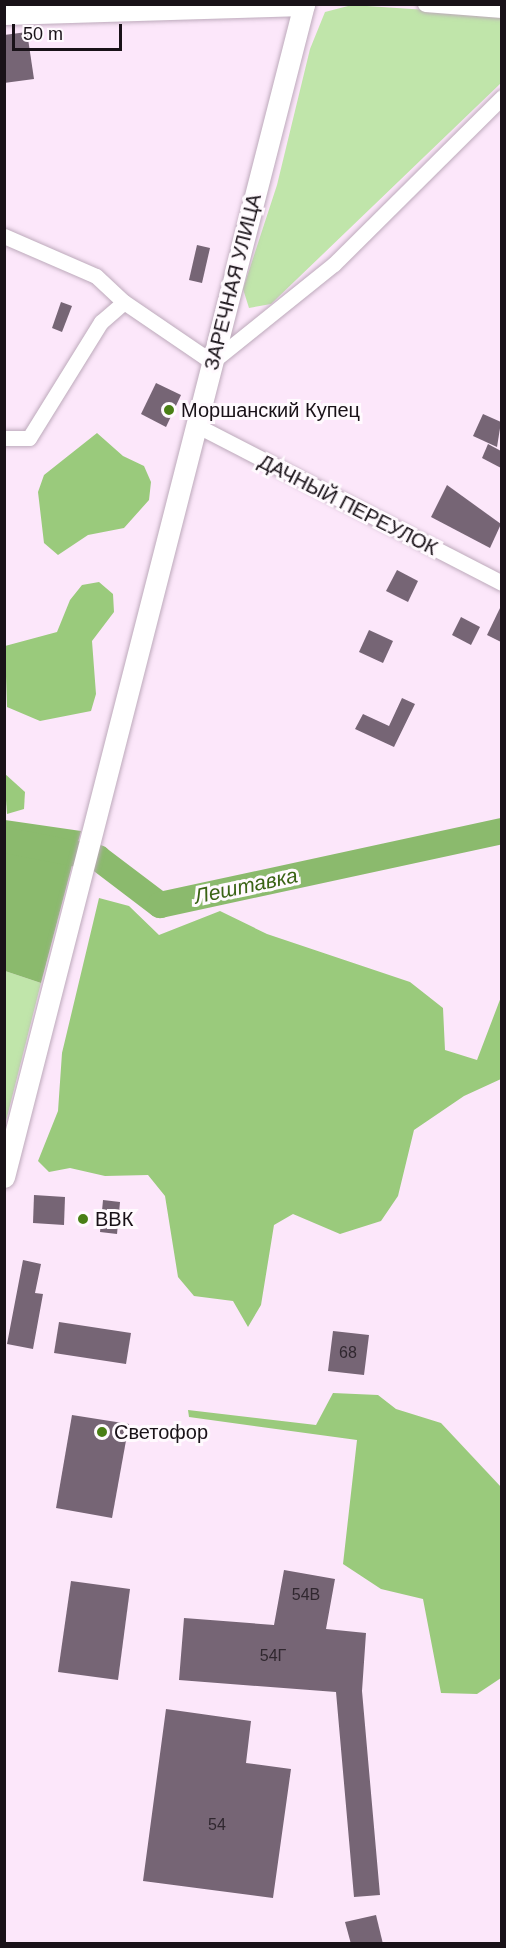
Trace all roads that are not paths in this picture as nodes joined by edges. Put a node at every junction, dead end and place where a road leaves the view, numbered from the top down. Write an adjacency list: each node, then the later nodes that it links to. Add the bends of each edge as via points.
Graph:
1 (425, 4): 5 (street)
2 (492, 4): 5 (street)
3 (305, 5): 4 (main road); 10 (main road, ЗАРЕЧНАЯ УЛИЦА)
4 (58, 8): 6 (main road)
5 (501, 10)
6 (4, 14)
7 (501, 97): 11 (street, via 334,264)
8 (4, 236): 9 (street, via 96,276)
9 (124, 302): 12 (street); 14 (street, via 101,322 29,438)
10 (223, 321): 11 (street); 12 (main road, ЗАРЕЧНАЯ УЛИЦА)
11 (256, 328): 12 (street)
12 (212, 362): 13 (main road, ЗАРЕЧНАЯ УЛИЦА)
13 (196, 425): 15 (street, ДАЧНЫЙ ПЕРЕУЛОК); 16 (main road, ЗАРЕЧНАЯ УЛИЦА)
14 (6, 439)
15 (501, 583)
16 (4, 1177)

